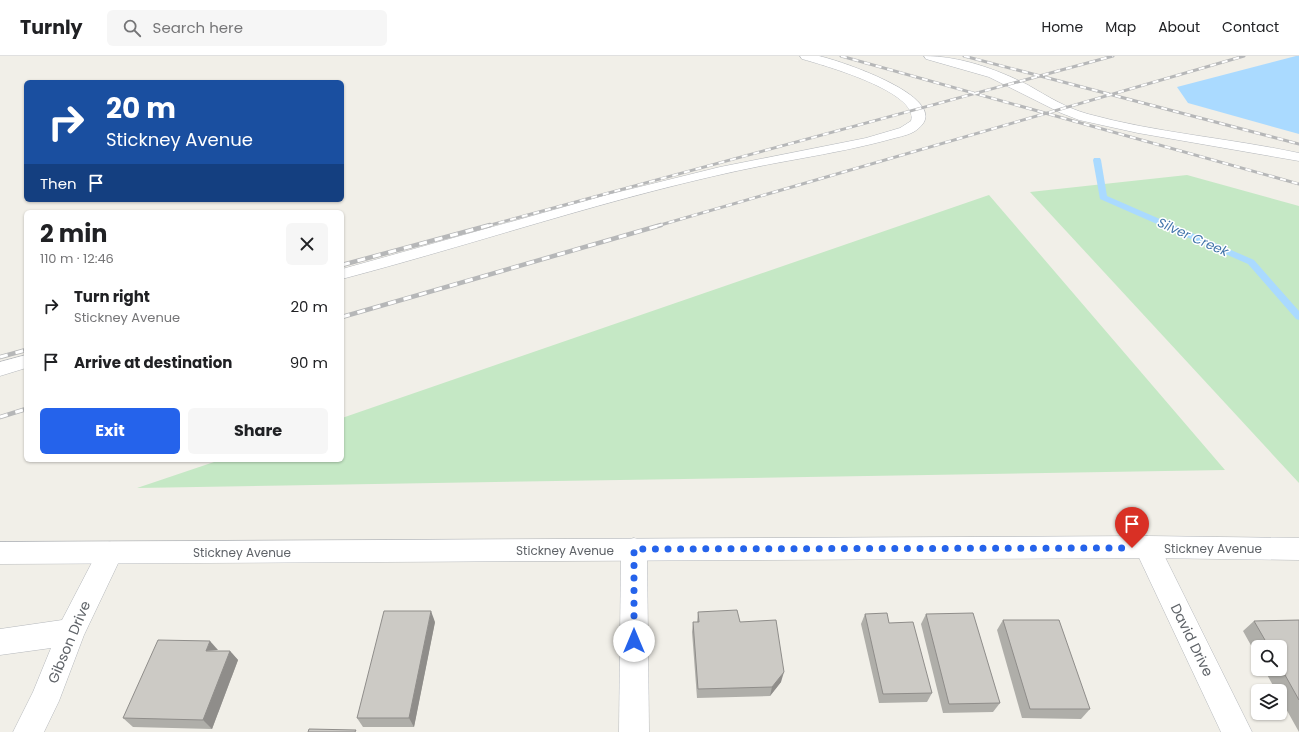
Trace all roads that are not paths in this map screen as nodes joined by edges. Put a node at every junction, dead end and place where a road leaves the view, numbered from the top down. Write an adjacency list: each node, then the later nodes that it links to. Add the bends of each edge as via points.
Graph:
1 (806, 56): 4 (lane, via 892,88 918,109 918,122 902,131 859,144 779,158 670,184)
2 (930, 56): 3 (lane, via 993,74 1061,109 1083,116)
3 (1299, 157)
4 (344, 273)
5 (24, 362): 6 (lane)
6 (0, 368)
7 (1148, 547): 8 (street, Stickney Avenue); 9 (street, Stickney Avenue); 16 (street, David Drive)
8 (634, 549): 11 (street, Stickney Avenue); 15 (street)
9 (1299, 549)
10 (0, 553): 11 (street, Stickney Avenue)
11 (110, 553): 12 (street, Gibson Drive)
12 (71, 632): 13 (street); 14 (street, Gibson Drive, via 44,701)
13 (0, 642)
14 (28, 732)
15 (634, 732)
16 (1237, 732)

